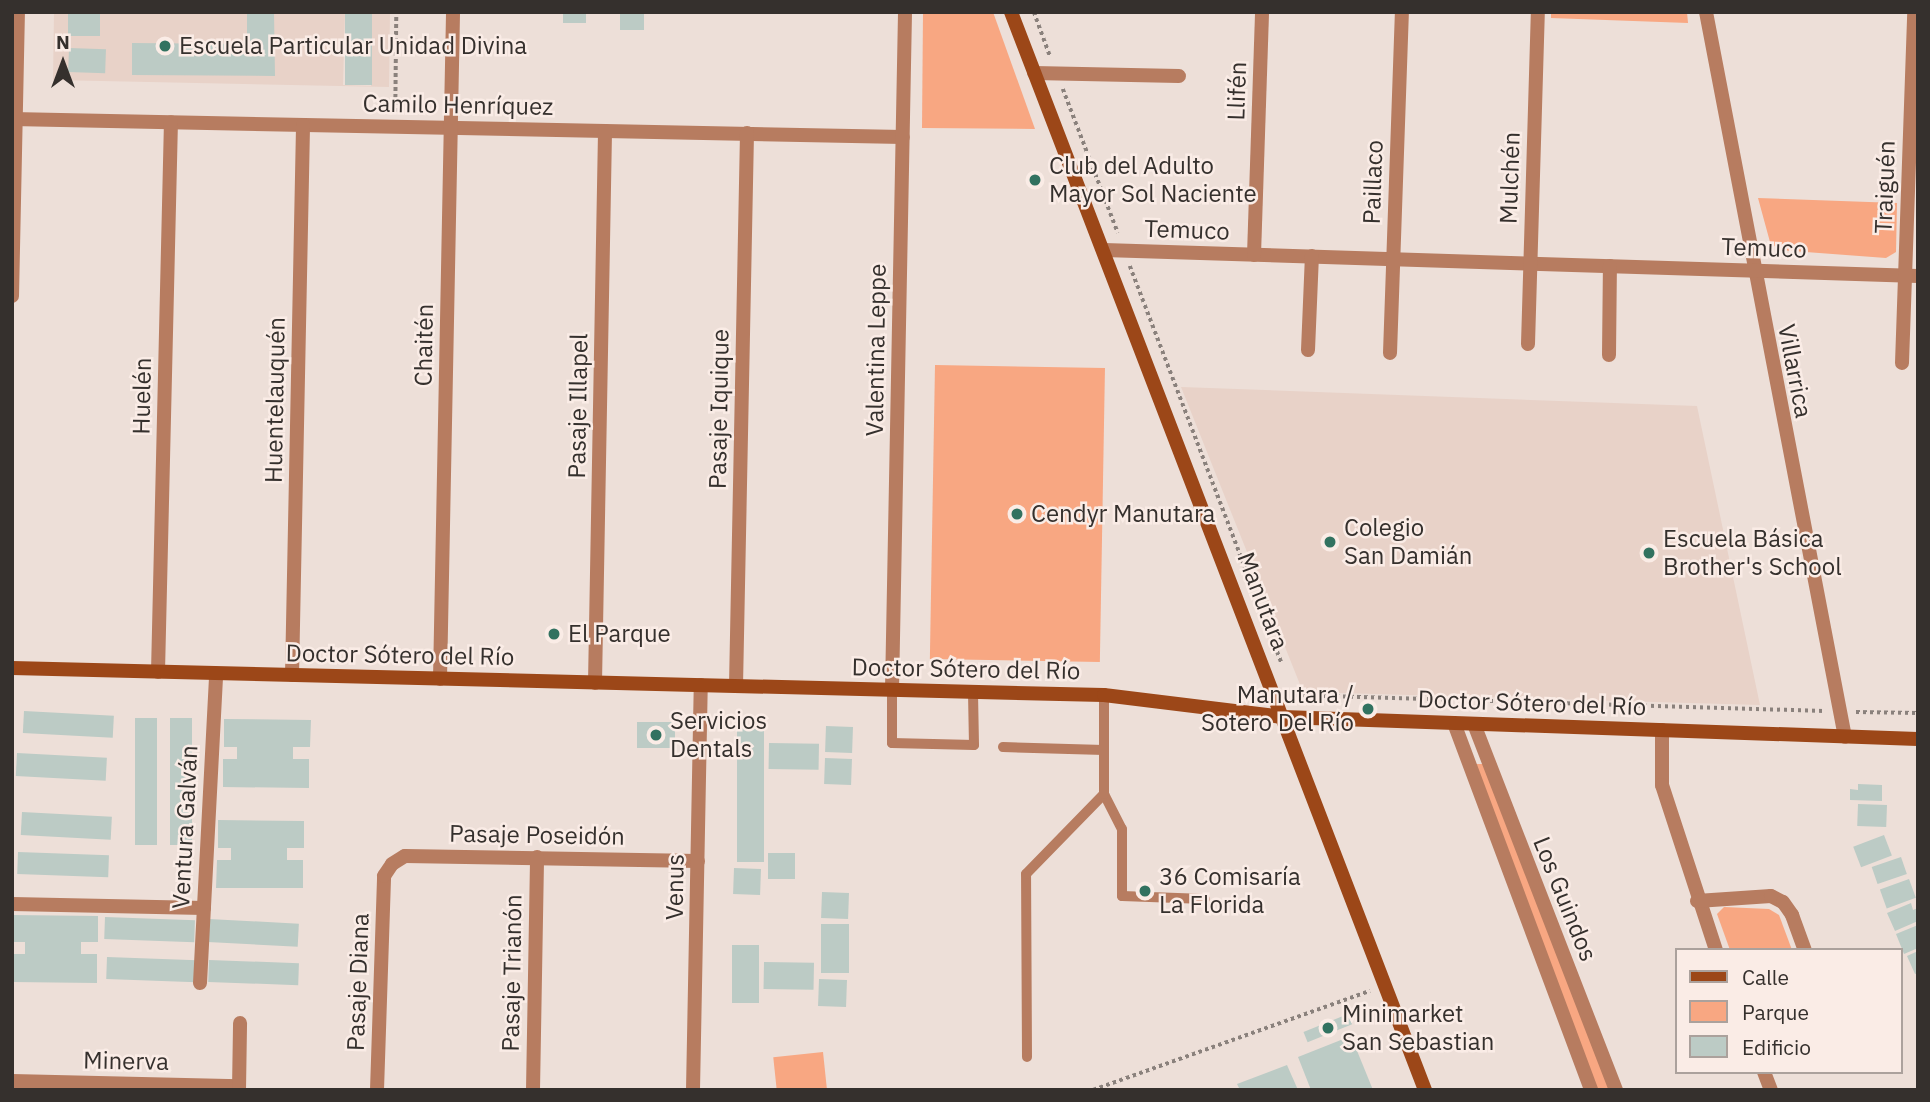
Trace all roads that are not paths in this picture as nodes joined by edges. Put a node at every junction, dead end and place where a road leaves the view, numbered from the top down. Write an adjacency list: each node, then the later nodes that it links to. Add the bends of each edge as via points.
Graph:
1 (18, 12): 12 (street)
2 (453, 12): 15 (street, Chaitén)
3 (905, 12): 18 (street, Valentina Leppe)
4 (1011, 12): 10 (main road, Manutara)
5 (1262, 12): 20 (street, Llifén)
6 (1402, 12): 22 (street, Paillaco)
7 (1538, 12): 23 (street, Mulchén)
8 (1706, 12): 25 (street, Villarrica)
9 (1914, 12): 26 (street, Traiguén)
10 (1034, 73): 11 (street); 19 (main road, Manutara)
11 (1179, 76)
12 (14, 119): 13 (street, Camilo Henríquez); 27 (street)
13 (171, 122): 14 (street, Camilo Henríquez); 34 (street, Huelén)
14 (303, 125): 15 (street, Camilo Henríquez); 36 (street, Huentelauquén)
15 (451, 128): 16 (street, Camilo Henríquez); 37 (street, Chaitén)
16 (605, 131): 17 (street, Camilo Henríquez); 38 (street, Pasaje Illapel)
17 (747, 134): 18 (street, Camilo Henríquez); 40 (street, Pasaje Iquique)
18 (903, 137): 41 (street, Valentina Leppe)
19 (1104, 250): 20 (street, Temuco); 44 (main road, Manutara)
20 (1254, 254): 21 (street, Temuco)
21 (1312, 256): 22 (street, Temuco); 29 (street)
22 (1393, 259): 23 (street, Temuco); 30 (street, Paillaco)
23 (1530, 263): 24 (street, Temuco); 28 (street, Mulchén)
24 (1610, 266): 25 (street, Temuco); 31 (street)
25 (1752, 270): 26 (street, Temuco); 48 (street, Villarrica)
26 (1911, 275): 32 (street, Traiguén)
27 (12, 296)
28 (1528, 344)
29 (1308, 350)
30 (1390, 353)
31 (1609, 355)
32 (1902, 363)
33 (12, 668): 34 (main road, Doctor Sótero del Río)
34 (158, 672): 35 (main road, Doctor Sótero del Río)
35 (216, 674): 36 (main road, Doctor Sótero del Río); 59 (street, Ventura Galván)
36 (292, 675): 37 (main road, Doctor Sótero del Río)
37 (440, 679): 38 (main road, Doctor Sótero del Río)
38 (595, 682): 39 (main road, Doctor Sótero del Río)
39 (701, 685): 40 (main road, Doctor Sótero del Río); 54 (street, Venus)
40 (736, 686): 41 (main road, Doctor Sótero del Río)
41 (892, 690): 42 (main road, Doctor Sótero del Río); 42 (lane, via 892,743 974,745)
42 (973, 692): 43 (main road, Doctor Sótero del Río)
43 (1104, 695): 44 (main road, Doctor Sótero del Río); 51 (lane)
44 (1283, 717): 45 (main road, Doctor Sótero del Río); 70 (main road, Manutara)
45 (1454, 723): 46 (main road, Doctor Sótero del Río); 71 (street, Los Guindos)
46 (1474, 724): 47 (main road, Doctor Sótero del Río); 72 (street, Los Guindos)
47 (1662, 730): 48 (main road, Doctor Sótero del Río); 57 (street, via 1662,785)
48 (1845, 737): 49 (main road, Doctor Sótero del Río)
49 (1918, 739)
50 (1003, 747): 51 (lane)
51 (1104, 750): 52 (lane)
52 (1104, 794): 56 (lane, via 1122,829 1122,896); 64 (lane, via 1026,874)
53 (537, 857): 54 (street, Pasaje Poseidón); 55 (street, Pasaje Poseidón, via 405,856); 68 (street, Pasaje Trianón)
54 (698, 861): 69 (street, Venus)
55 (384, 876): 67 (street, Pasaje Diana)
56 (1205, 898)
57 (1697, 901): 60 (street); 61 (street, via 1771,896 1783,902 1792,915)
58 (12, 904): 59 (street)
59 (204, 908): 62 (street, Ventura Galván)
60 (1715, 948)
61 (1804, 948)
62 (200, 983)
63 (240, 1023): 66 (street)
64 (1027, 1056)
65 (12, 1081): 66 (street, Minerva)
66 (239, 1088)
67 (377, 1090)
68 (533, 1090)
69 (693, 1090)
70 (1425, 1090)
71 (1591, 1090)
72 (1616, 1090)

